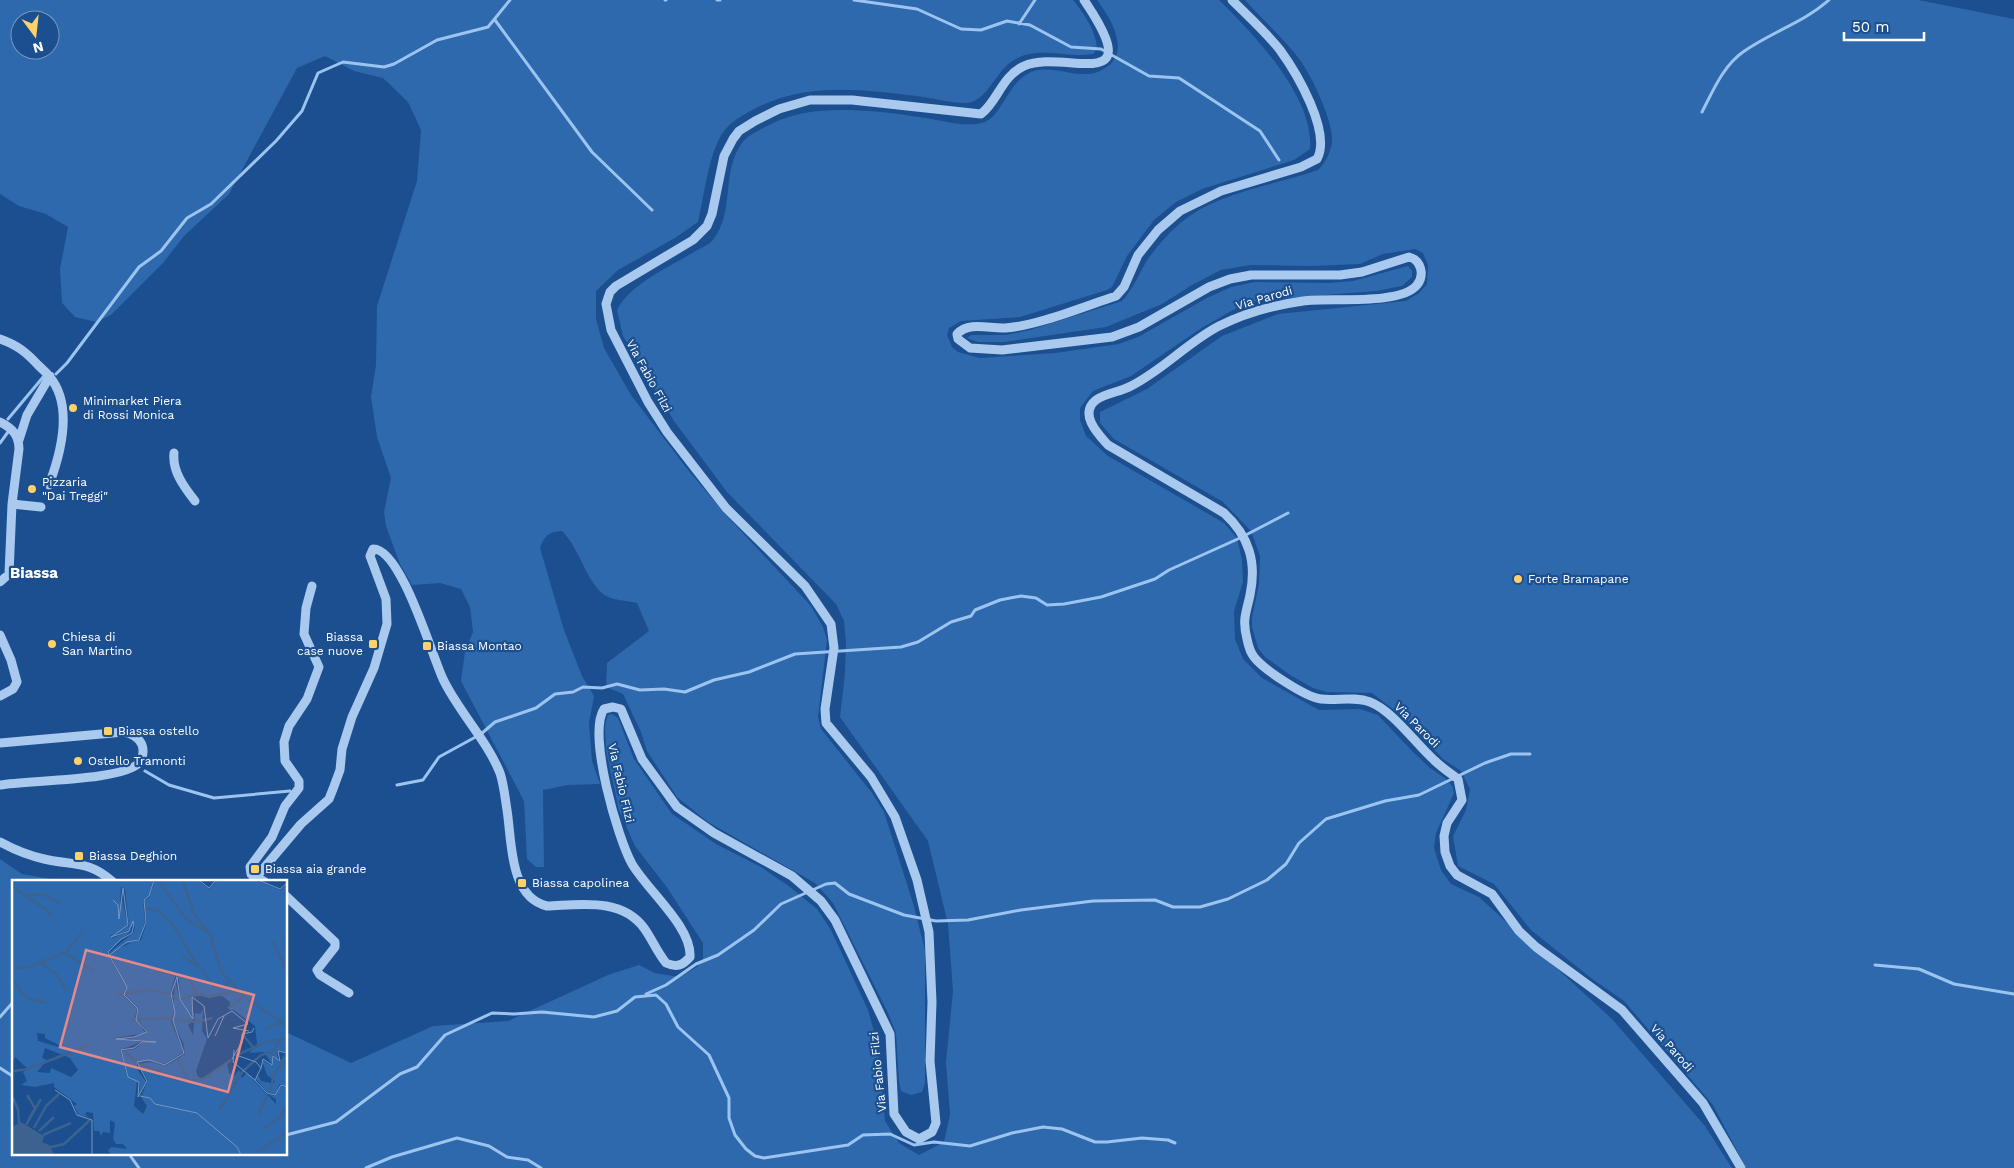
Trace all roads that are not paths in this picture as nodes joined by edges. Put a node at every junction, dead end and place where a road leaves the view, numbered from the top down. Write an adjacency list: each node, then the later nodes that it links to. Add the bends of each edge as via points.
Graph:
1 (1084, 0): 20 (street, Via Fabio Filzi, via 1098,22 1107,44 1107,56 1090,66 1046,61 1022,67 1007,78 981,114 852,100 810,100 795,103 755,121 740,131 724,156 707,226 693,240 616,286 606,304 617,345 667,432 726,508 805,586 831,624 834,648 826,723 871,777 895,817 917,880 929,932 930,1061 936,1123 932,1132 919,1139 911,1136 898,1121 891,1087 890,1034 835,920 822,901 792,876 714,833 676,807 642,759 621,709 604,710 599,723 603,771 632,864 684,933 690,957 678,966 666,963 644,927 611,906 547,906 528,895 515,864 499,771 442,678 422,623 399,574 388,556 380,550 373,549 370,556 386,600 387,624 374,668 344,741 334,789 329,799 301,824)
2 (1232, 0): 23 (street, Via Parodi, via 1280,50 1301,83 1320,133 1317,158 1301,167 1221,191 1180,211 1158,230 1138,255 1124,287 1116,296 1024,325 965,328 957,334 958,339 970,348 1002,350 1112,337 1230,279 1251,275 1340,275 1362,272 1409,256 1416,260 1421,270 1419,282 1399,295 1304,300 1253,312 1218,327 1147,378 1096,400 1090,411 1091,423 1108,445 1234,522 1247,541 1253,565 1250,596 1243,614 1248,644 1254,657 1291,685 1317,699 1355,698 1382,709 1458,779 1462,800 1447,823 1444,836 1445,852 1457,876 1492,894 1536,947 1622,1010 1703,1103)
3 (0, 339): 4 (street, via 20,348)
4 (50, 376): 6 (street, via 27,415); 8 (street, via 59,395 62,420 58,460)
5 (0, 422): 6 (street, via 12,428)
6 (19, 440): 10 (street)
7 (174, 453): 9 (street, via 173,463 184,488)
8 (49, 485)
9 (195, 501)
10 (12, 504): 11 (street); 12 (street, via 9,574)
11 (41, 507)
12 (0, 582)
13 (312, 586): 20 (street, via 304,634 318,663 318,670 307,700 288,726 284,742 285,761 299,781 299,788 285,806 272,837 250,868)
14 (0, 635): 15 (street, via 17,682 13,689)
15 (0, 696)
16 (0, 743): 17 (street, via 124,732 134,735 143,750 137,765 122,770 84,778)
17 (0, 785)
18 (0, 842): 19 (street, via 44,859 88,865)
19 (111, 880)
20 (258, 880)
21 (288, 898): 22 (street, via 335,942 335,947 317,970)
22 (349, 993)
23 (1741, 1168)

